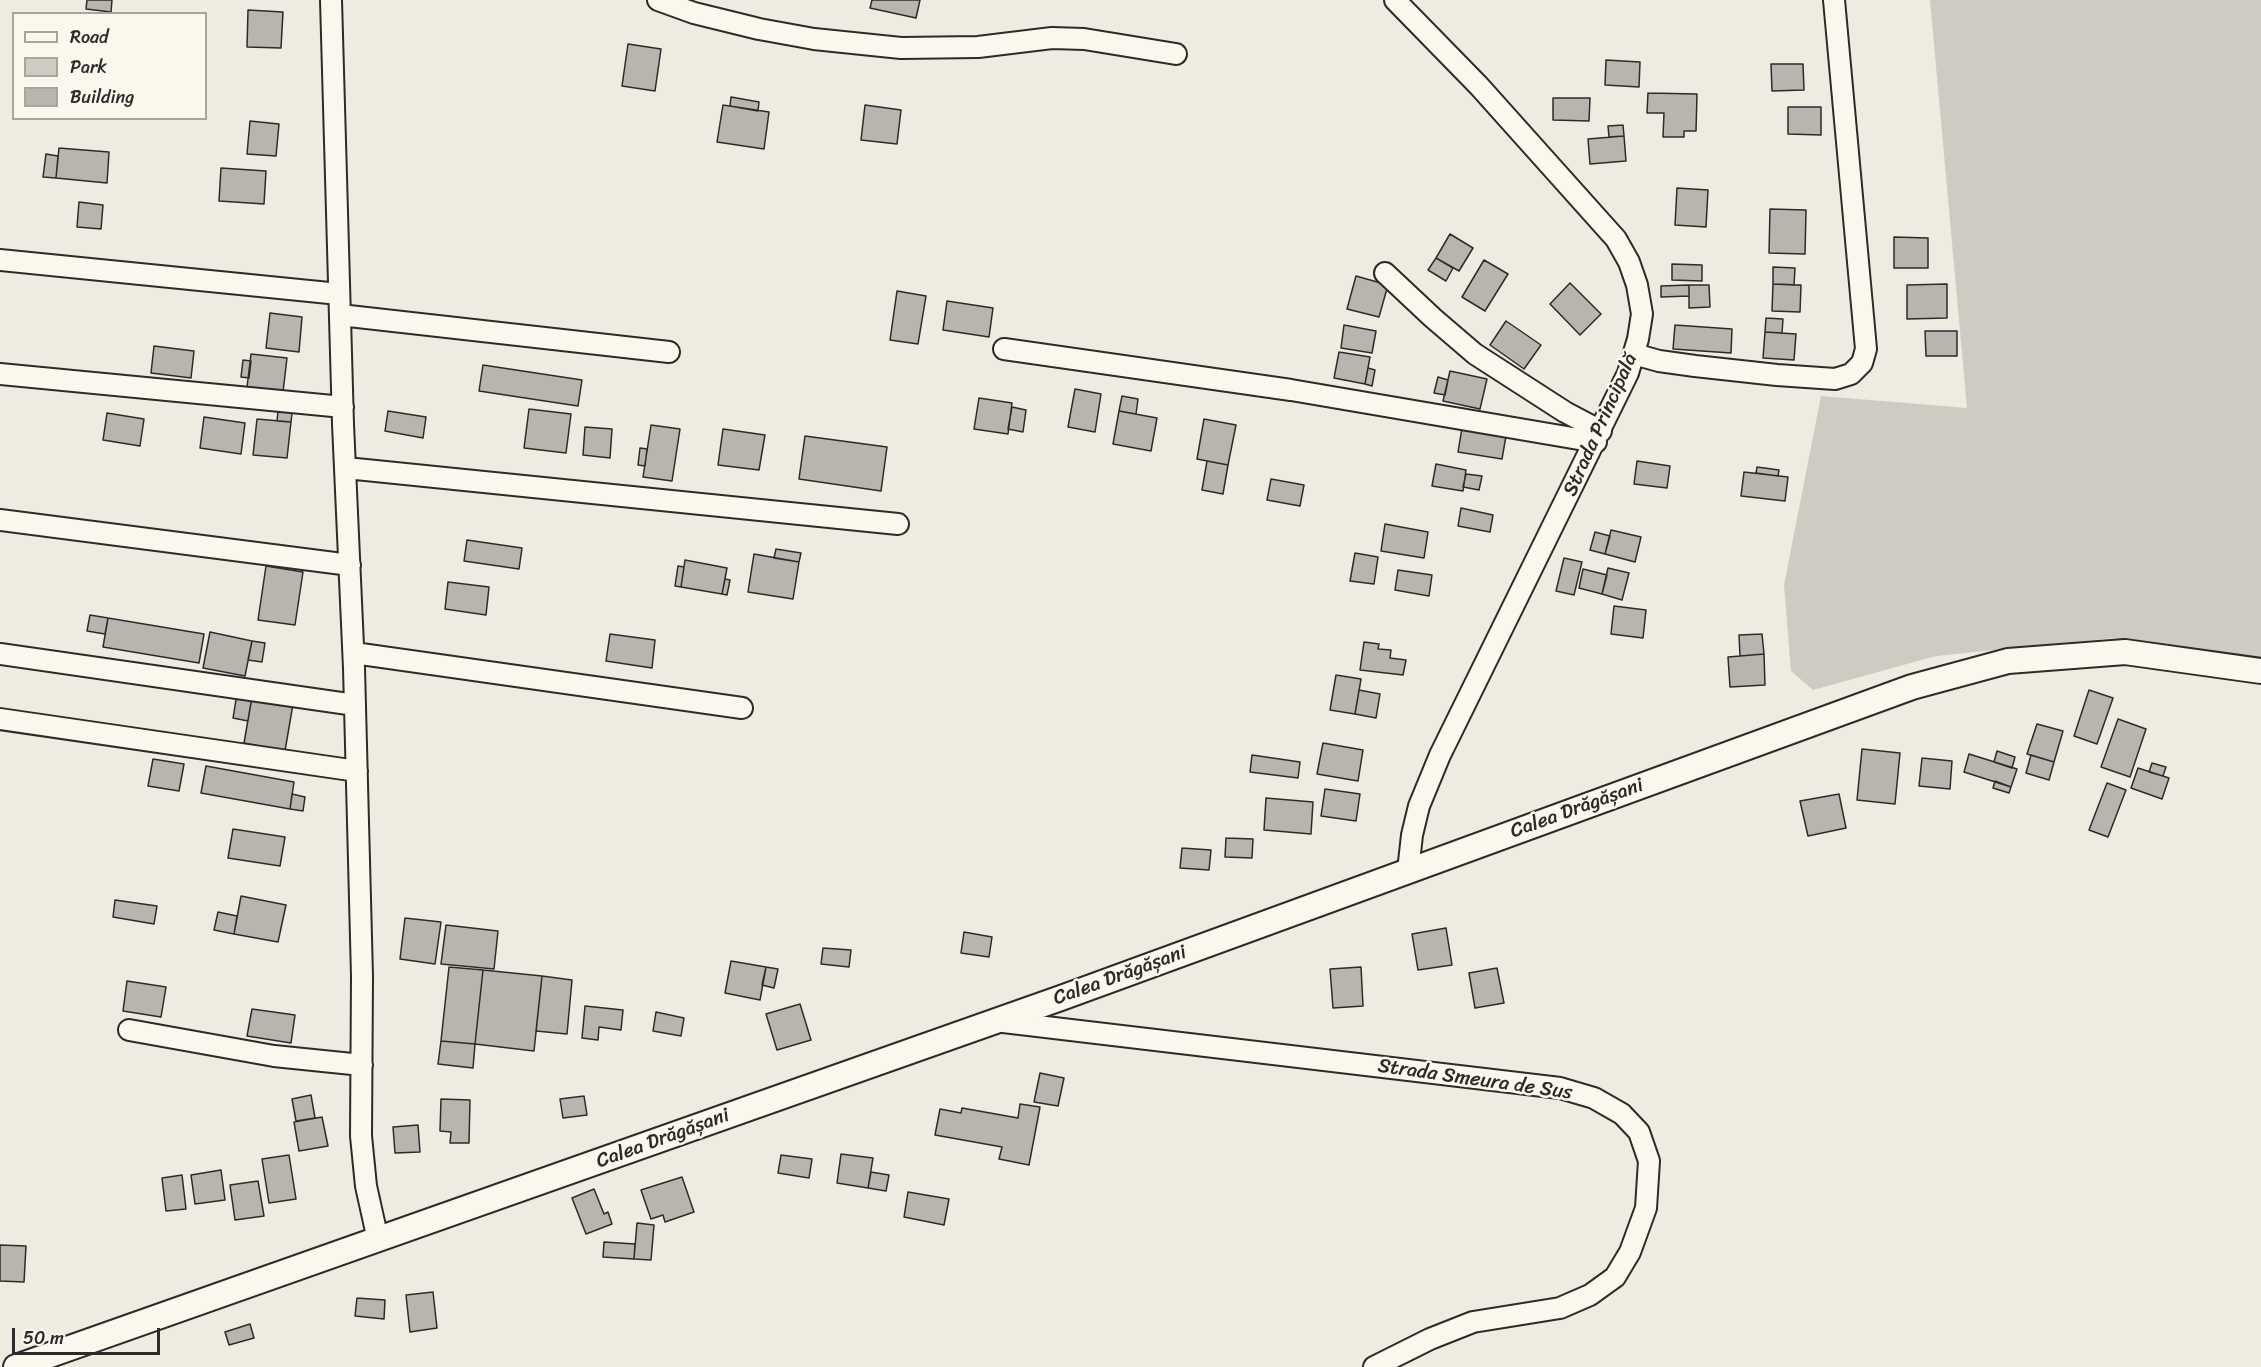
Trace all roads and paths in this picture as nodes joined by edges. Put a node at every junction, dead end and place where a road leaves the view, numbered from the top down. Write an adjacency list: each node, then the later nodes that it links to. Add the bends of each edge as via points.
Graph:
1 (331, 0): 8 (street)
2 (658, 0): 5 (street, via 759,29 879,46 978,47 1052,38 1084,39)
3 (1395, 0): 12 (street, Strada Principală, via 1479,86 1616,239 1629,261 1642,314)
4 (1834, 0): 12 (street, via 1866,349 1863,363 1851,374 1835,379 1695,366)
5 (1176, 54)
6 (0, 260): 8 (street)
7 (1385, 273): 15 (street, via 1475,354)
8 (339, 294): 9 (street)
9 (340, 315): 11 (street); 14 (street)
10 (1004, 349): 15 (street)
11 (669, 352)
12 (1634, 354): 15 (street, Strada Principală)
13 (0, 374): 14 (street)
14 (343, 407): 16 (street)
15 (1599, 436): 27 (street, Strada Principală, via 1440,755 1419,806)
16 (346, 468): 18 (street); 19 (street)
17 (0, 520): 19 (street)
18 (898, 525)
19 (350, 565): 20 (street)
20 (354, 653): 23 (street); 24 (street)
21 (0, 654): 23 (street)
22 (2261, 671): 27 (main road, Calea Drăgășani, via 2126,652 2008,661 1912,687)
23 (355, 705): 26 (street)
24 (742, 708)
25 (0, 719): 26 (street)
26 (357, 771): 30 (street)
27 (1408, 871): 28 (main road, Calea Drăgășani)
28 (995, 1021): 31 (main road, Calea Drăgășani); 33 (street, Strada Smeura de Sus, via 1560,1088 1594,1098 1622,1114 1639,1132 1649,1161 1646,1208 1630,1252 1615,1277 1590,1295 1560,1308 1473,1322)
29 (129, 1030): 30 (street, via 274,1056)
30 (362, 1065): 31 (street, via 361,1136 366,1186)
31 (378, 1240): 32 (main road, Calea Drăgășani)
32 (16, 1367)
33 (1374, 1367)

